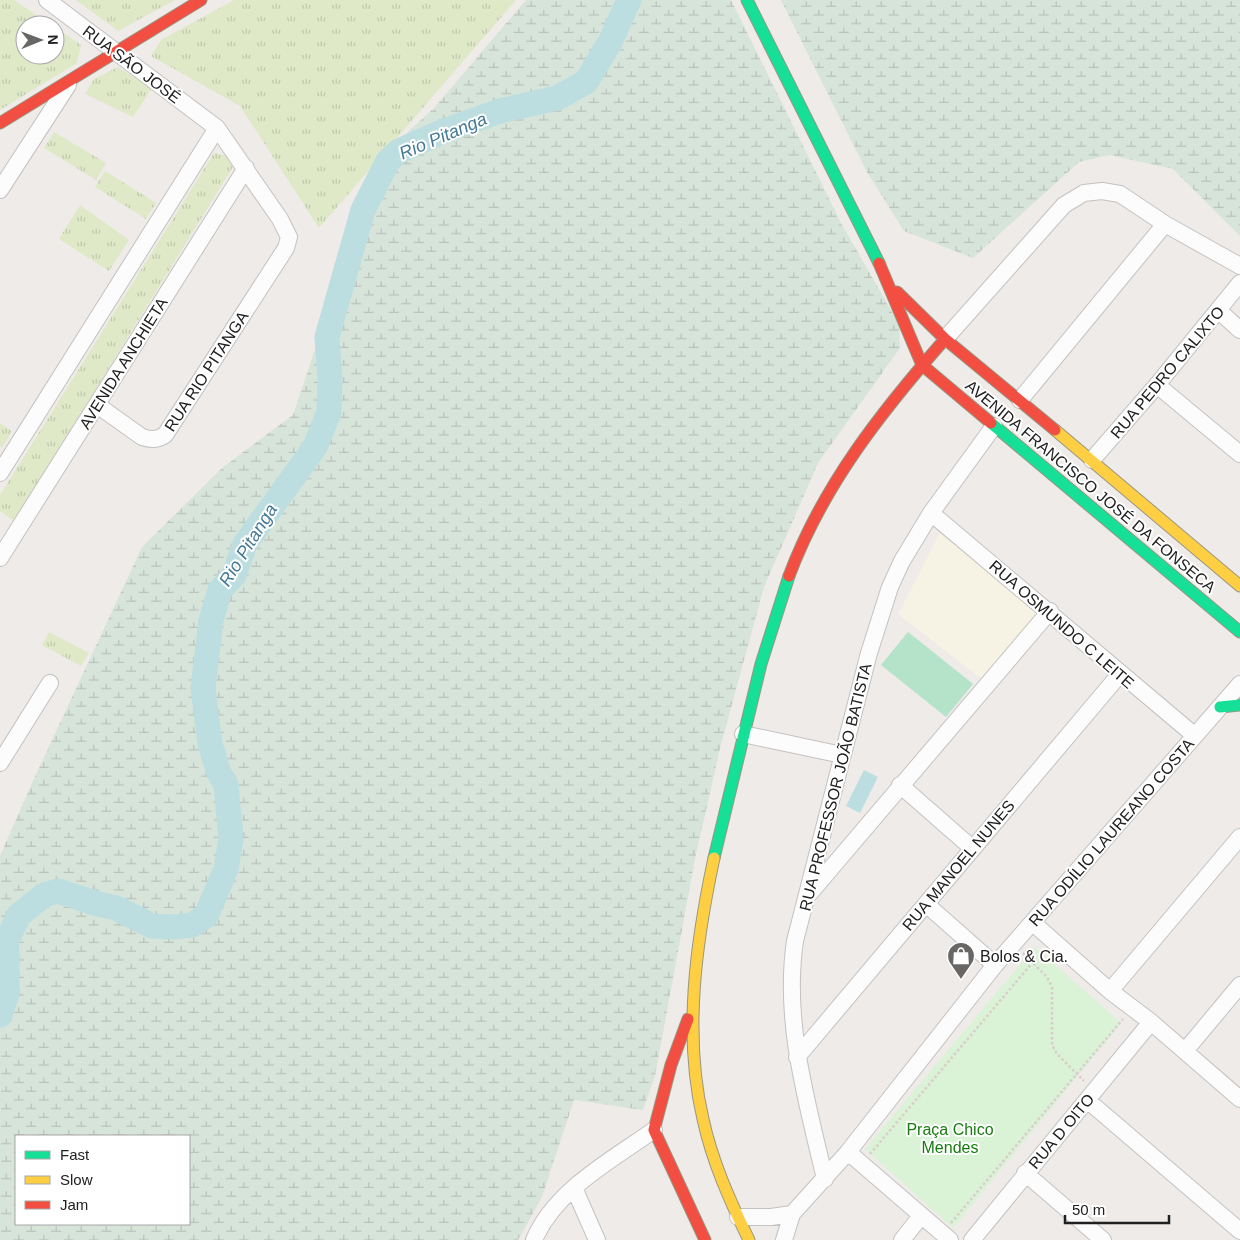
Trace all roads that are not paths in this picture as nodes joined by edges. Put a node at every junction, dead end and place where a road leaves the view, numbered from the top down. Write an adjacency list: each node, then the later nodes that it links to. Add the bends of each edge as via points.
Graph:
1 (47, 0): 4 (street, RUA SÃO JOSÉ)
2 (201, 0): 4 (street)
3 (747, 0): 14 (street)
4 (115, 52): 5 (street); 7 (street, RUA SÃO JOSÉ)
5 (72, 78): 6 (street); 9 (street)
6 (0, 123)
7 (217, 128): 8 (street, RUA SÃO JOSÉ); 25 (street)
8 (246, 168): 11 (street, RUA SÃO JOSÉ); 21 (street, AVENIDA ANCHIETA)
9 (0, 190)
10 (1166, 224): 12 (street); 17 (street, via 1120,194 1102,191 1077,196 1056,214); 20 (street)
11 (290, 239): 21 (street, RUA RIO PITANGA, via 165,435 150,440)
12 (1240, 266)
13 (1240, 283): 15 (street, RUA PEDRO CALIXTO)
14 (890, 286): 17 (street, AVENIDA FRANCISCO JOSÉ DA FONSECA); 18 (street)
15 (1219, 312): 16 (street); 19 (street, RUA PEDRO CALIXTO)
16 (1240, 330)
17 (945, 339): 18 (street); 20 (street, AVENIDA FRANCISCO JOSÉ DA FONSECA)
18 (922, 365): 22 (street, AVENIDA FRANCISCO JOSÉ DA FONSECA); 37 (street, via 876,419 851,455 801,544 782,589)
19 (1158, 385): 23 (street); 24 (street, RUA PEDRO CALIXTO)
20 (1020, 400): 24 (street, AVENIDA FRANCISCO JOSÉ DA FONSECA)
21 (97, 405): 27 (street, AVENIDA ANCHIETA)
22 (994, 426): 26 (street, RUA PROFESSOR JOÃO BATISTA); 31 (street, AVENIDA FRANCISCO JOSÉ DA FONSECA)
23 (1240, 454)
24 (1092, 460): 29 (street, AVENIDA FRANCISCO JOSÉ DA FONSECA)
25 (0, 473)
26 (931, 513): 30 (street, RUA OSMUNDO C LEITE); 39 (street, RUA PROFESSOR JOÃO BATISTA, via 890,587)
27 (5, 538): 28 (street, AVENIDA ANCHIETA)
28 (0, 558)
29 (1240, 586)
30 (1050, 611): 32 (street, RUA OSMUNDO C LEITE); 41 (street)
31 (1240, 632)
32 (1120, 674): 38 (street, RUA OSMUNDO C LEITE); 43 (street, RUA MANOEL NUNES)
33 (50, 683): 40 (street)
34 (1240, 684): 36 (street, RUA ODÍLIO LAUREANO COSTA)
35 (1240, 705): 36 (street)
36 (1220, 707): 38 (street, RUA ODÍLIO LAUREANO COSTA)
37 (743, 734): 39 (street); 50 (street, via 708,880)
38 (1194, 735): 46 (street, RUA ODÍLIO LAUREANO COSTA)
39 (842, 755): 44 (street, RUA PROFESSOR JOÃO BATISTA)
40 (0, 763)
41 (900, 785): 43 (street); 44 (street)
42 (1240, 837): 49 (street)
43 (972, 848): 45 (street, RUA MANOEL NUNES)
44 (807, 897): 53 (street, RUA PROFESSOR JOÃO BATISTA, via 792,962)
45 (926, 904): 47 (street); 53 (street, RUA MANOEL NUNES)
46 (1033, 923): 47 (street, RUA ODÍLIO LAUREANO COSTA); 49 (street)
47 (995, 965): 59 (street, RUA ODÍLIO LAUREANO COSTA)
48 (1240, 985): 52 (street)
49 (1110, 992): 51 (street)
50 (692, 1008): 54 (street); 55 (street)
51 (1151, 1022): 52 (street); 56 (street, RUA D OITO)
52 (1185, 1051): 57 (street)
53 (797, 1057): 61 (street, RUA PROFESSOR JOÃO BATISTA)
54 (696, 1080): 55 (street, via 689,1077 680,1079); 65 (street, via 709,1139)
55 (663, 1096): 58 (street)
56 (1091, 1096): 60 (street, RUA D OITO); 66 (street)
57 (1240, 1099)
58 (654, 1130): 62 (street); 70 (street)
59 (848, 1152): 61 (street, RUA ODÍLIO LAUREANO COSTA); 64 (street)
60 (1025, 1173): 74 (street, RUA D OITO); 75 (street)
61 (825, 1179): 63 (street, RUA ODÍLIO LAUREANO COSTA)
62 (574, 1188): 68 (street, via 547,1216); 69 (street)
63 (792, 1214): 65 (street); 72 (street)
64 (921, 1216): 67 (street); 73 (street)
65 (738, 1218): 71 (street)
66 (1240, 1231)
67 (946, 1237)
68 (534, 1240)
69 (597, 1240)
70 (704, 1240)
71 (749, 1240)
72 (784, 1240)
73 (902, 1240)
74 (972, 1240)
75 (1102, 1240)

